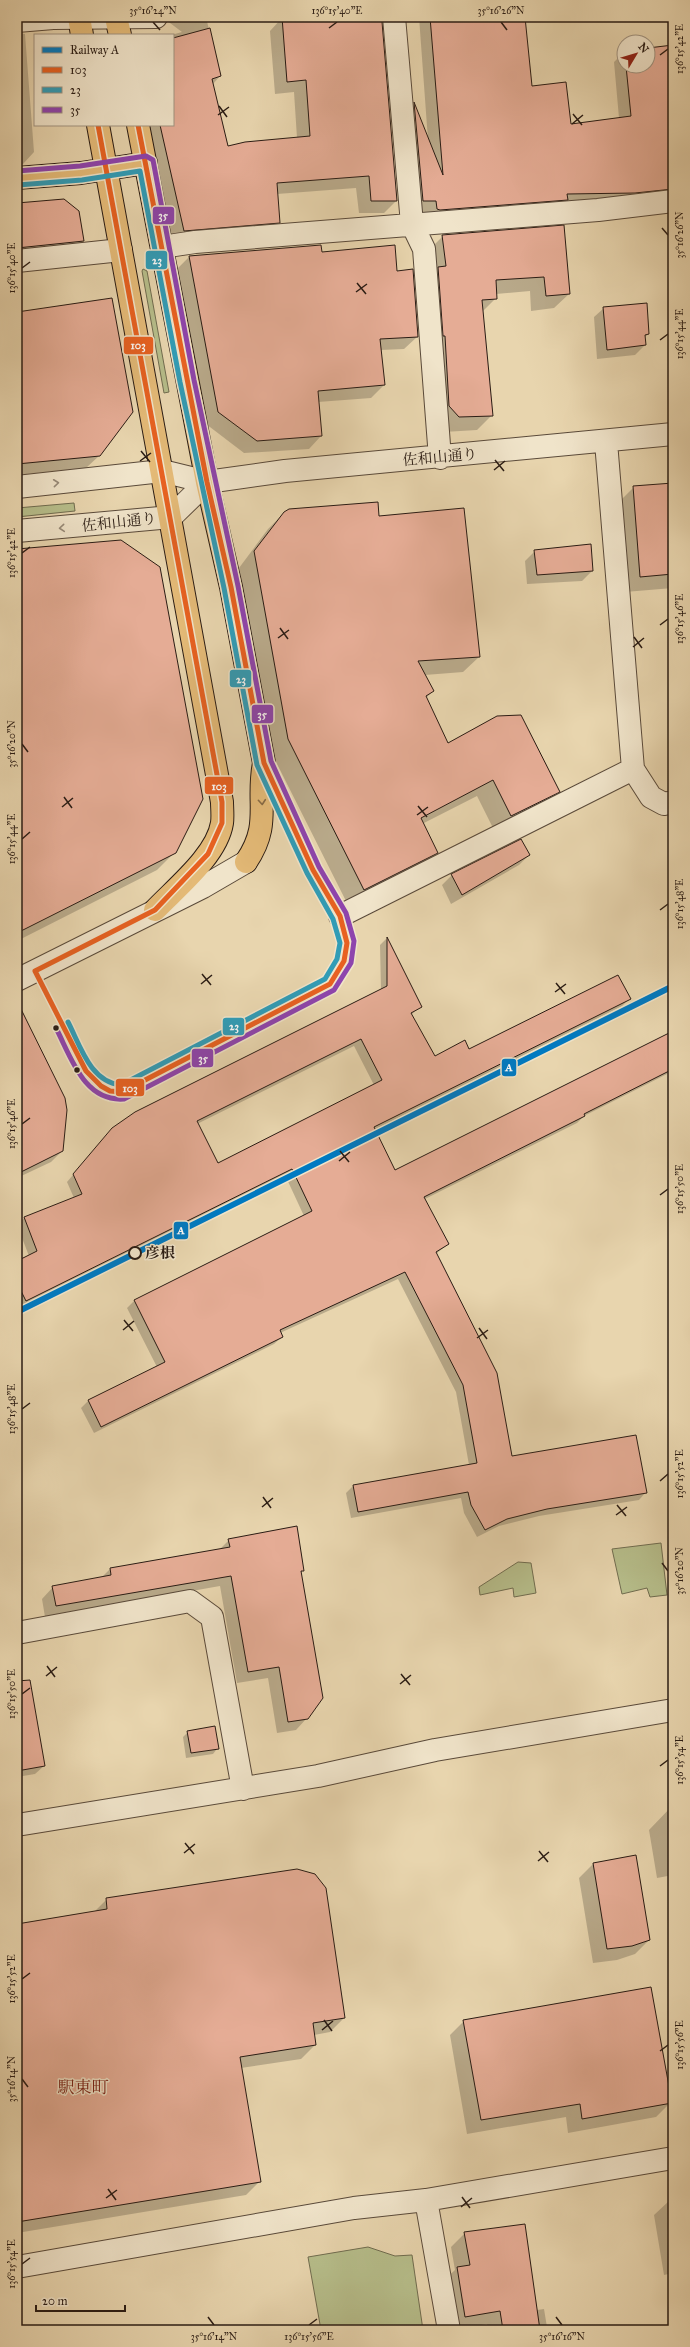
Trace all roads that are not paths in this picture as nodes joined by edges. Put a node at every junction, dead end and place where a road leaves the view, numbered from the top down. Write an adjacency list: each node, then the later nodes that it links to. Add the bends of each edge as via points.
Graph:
1 (79, 17): 2 (street); 5 (street); 6 (main road)
2 (116, 17): 3 (street); 7 (main road)
3 (156, 17)
4 (394, 17): 14 (street)
5 (17, 21)
6 (82, 34)
7 (120, 34)
8 (98, 126): 11 (main road)
9 (138, 126): 10 (main road)
10 (146, 163): 11 (main road); 15 (main road)
11 (106, 169): 12 (main road); 16 (main road)
12 (17, 178)
13 (673, 201): 14 (street, via 598,210)
14 (412, 224): 15 (street); 20 (street, via 424,249)
15 (162, 247): 22 (main road)
16 (121, 250): 17 (street); 21 (main road)
17 (17, 261)
18 (673, 434): 19 (street, 佐和山通り)
19 (606, 442): 20 (street, 佐和山通り); 26 (street)
20 (440, 458): 22 (street, 佐和山通り, via 285,471)
21 (162, 471): 22 (street, 佐和山通り); 23 (street, 佐和山通り, one-way to 21); 24 (main road)
22 (207, 482): 24 (street, 佐和山通り); 28 (main road, one-way to 28, via 231,587 264,763 260,781 263,820 260,835)
23 (17, 487)
24 (171, 517): 25 (street, 佐和山通り, one-way to 25); 29 (main road, via 219,774 222,823 208,854)
25 (17, 532)
26 (634, 769): 27 (street, via 650,797 664,804); 30 (street)
27 (673, 802)
28 (246, 862): 29 (street, via 204,887)
29 (155, 910): 31 (street)
30 (340, 916)
31 (17, 980)
32 (17, 1633): 34 (street, via 190,1601 212,1617)
33 (673, 1710): 34 (street, via 435,1750 338,1772)
34 (243, 1788): 35 (street)
35 (17, 1825)
36 (673, 2158): 37 (street)
37 (426, 2200): 38 (street, via 354,2208); 39 (street)
38 (17, 2266)
39 (449, 2330)

